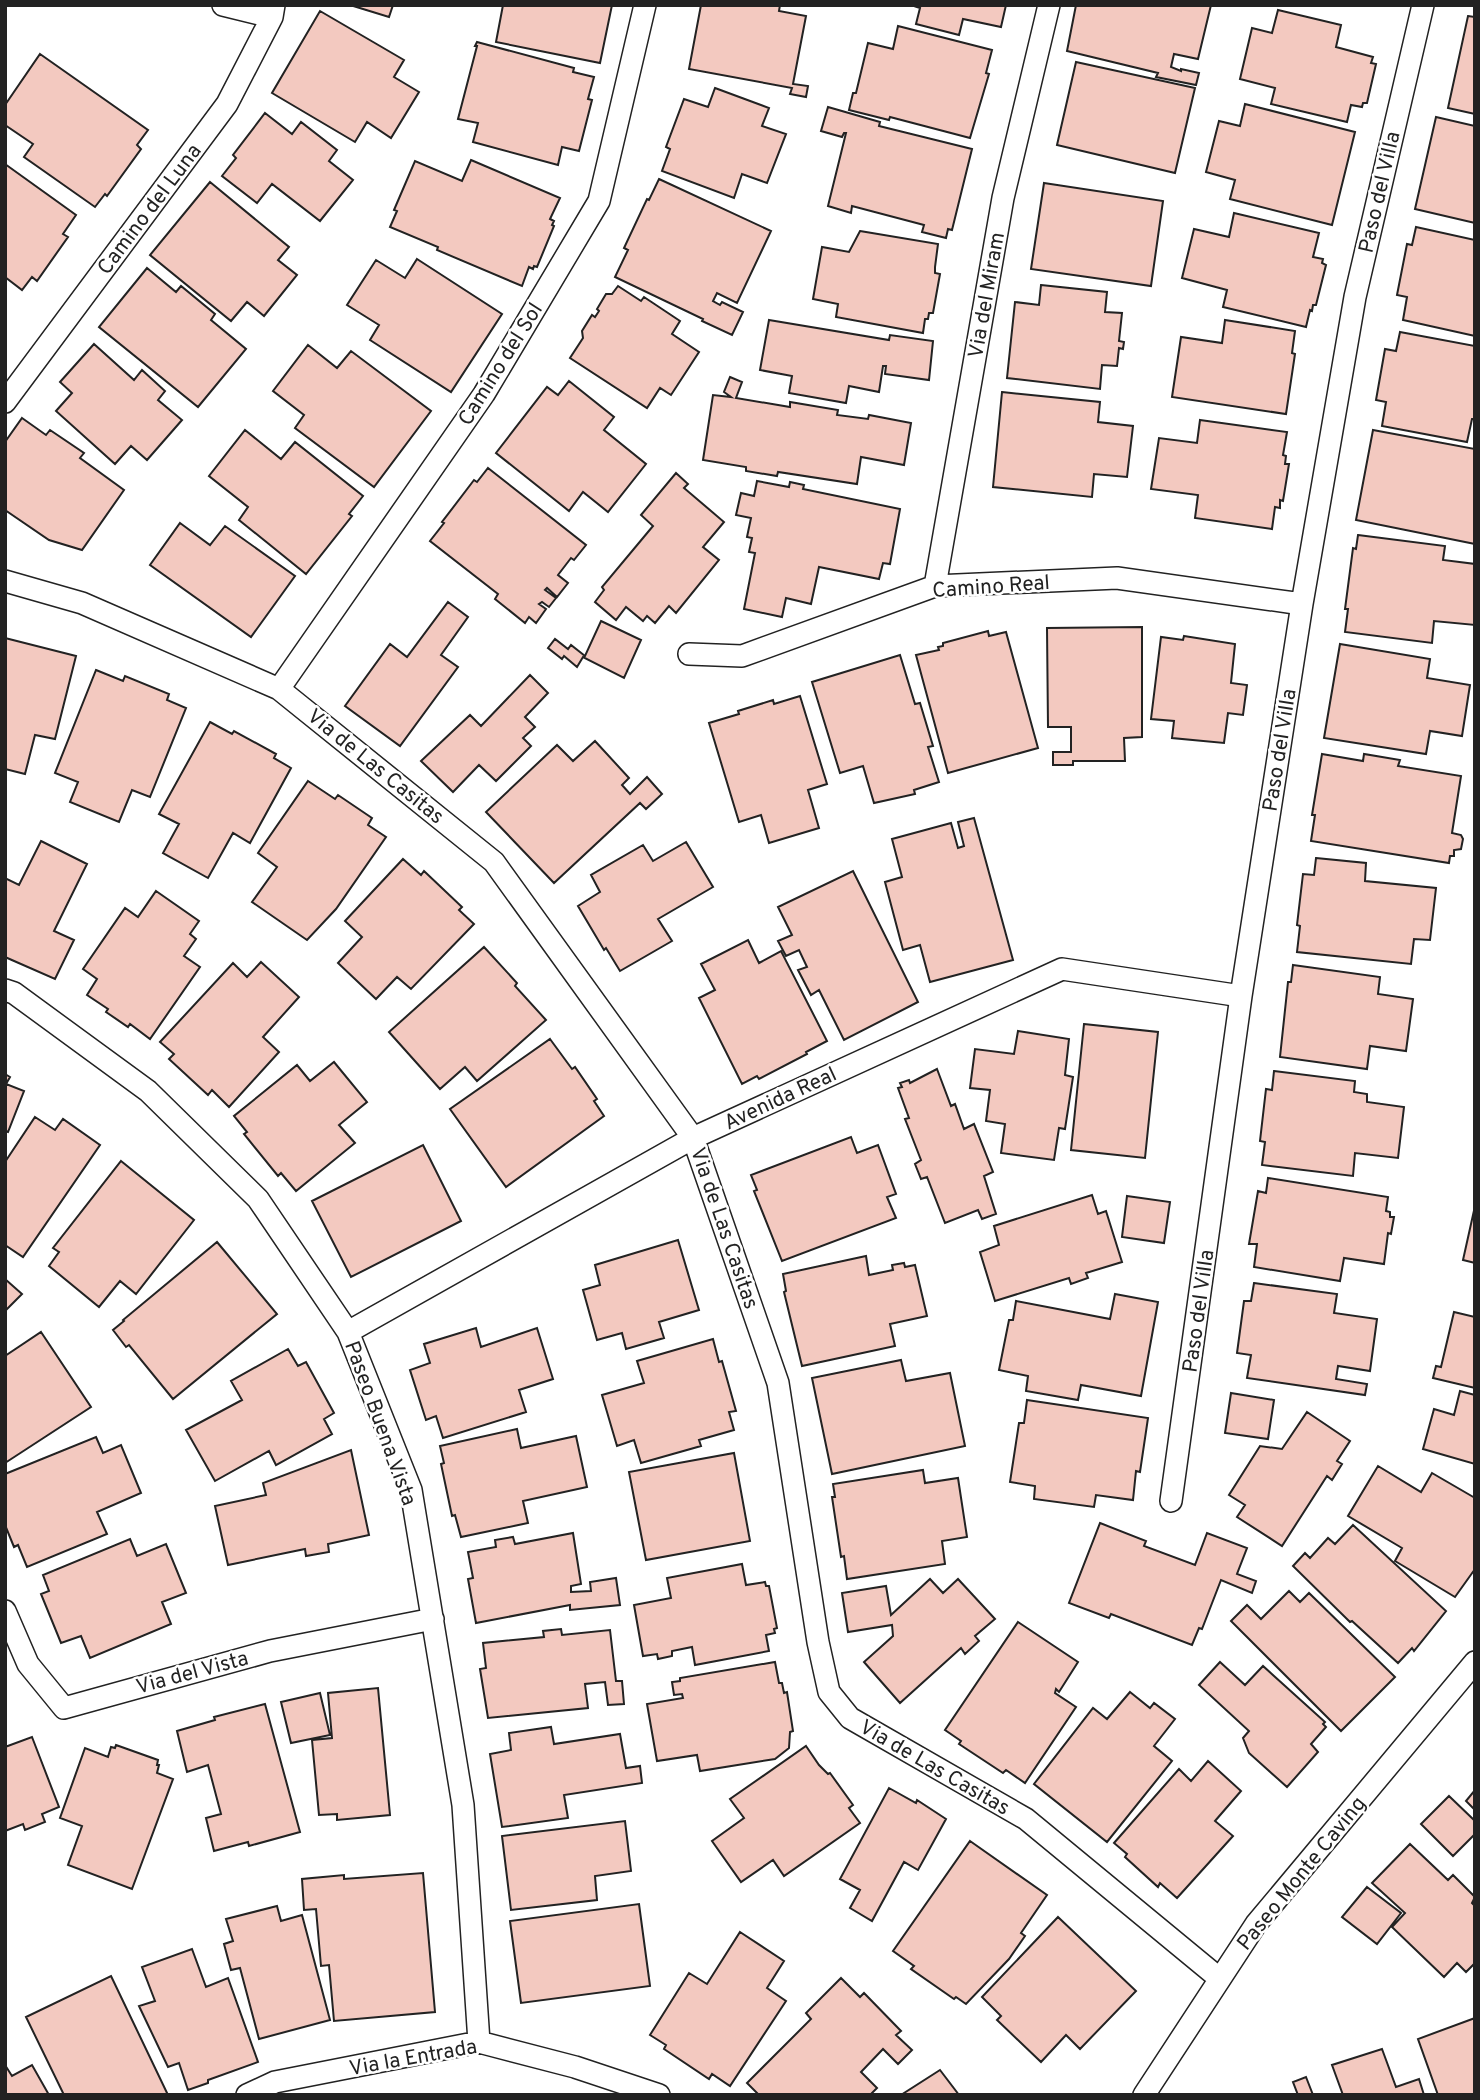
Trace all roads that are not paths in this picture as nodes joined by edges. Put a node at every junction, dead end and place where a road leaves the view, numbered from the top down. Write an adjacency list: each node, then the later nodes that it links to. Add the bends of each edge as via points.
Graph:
1 (223, 5): 5 (lane)
2 (645, 5): 11 (lane, Camino del Sol, via 598,201 484,394)
3 (1049, 5): 8 (lane, Via del Miram, via 1003,198)
4 (1423, 5): 9 (lane, Paso del Villa, via 1355,297)
5 (273, 11): 6 (lane, Camino del Luna, via 227,104)
6 (5, 402)
7 (5, 581): 11 (lane, Via de Las Casitas, via 82,603)
8 (935, 586): 9 (lane, Camino Real, via 1117,578); 10 (lane, Camino Real, via 742,656)
9 (1302, 604): 13 (lane, Paso del Villa)
10 (690, 654)
11 (279, 689): 14 (lane, Via de Las Casitas, via 494,862)
12 (5, 990): 15 (lane, Paseo Buena Vista, via 148,1091 258,1199)
13 (1241, 996): 14 (lane, Avenida Real, via 1062,969); 16 (lane, Paso del Villa)
14 (694, 1138): 15 (lane, Avenida Real); 20 (lane, Via de Las Casitas, via 778,1383 829,1692 850,1718 1026,1819)
15 (348, 1332): 18 (lane, Paseo Buena Vista, via 411,1490)
16 (1171, 1501)
17 (5, 1611): 18 (lane, Via del Vista, via 28,1664 64,1708 270,1651)
18 (433, 1619): 21 (lane, Paseo Buena Vista, via 463,1805)
19 (1475, 1662): 20 (lane, Paseo Monte Caving, via 1256,1924)
20 (1220, 1979): 24 (lane, Paseo Monte Caving)
21 (478, 2042): 22 (lane, Via la Entrada, via 275,2082); 23 (lane, Via la Entrada)
22 (247, 2095)
23 (659, 2095)
24 (1144, 2095)

